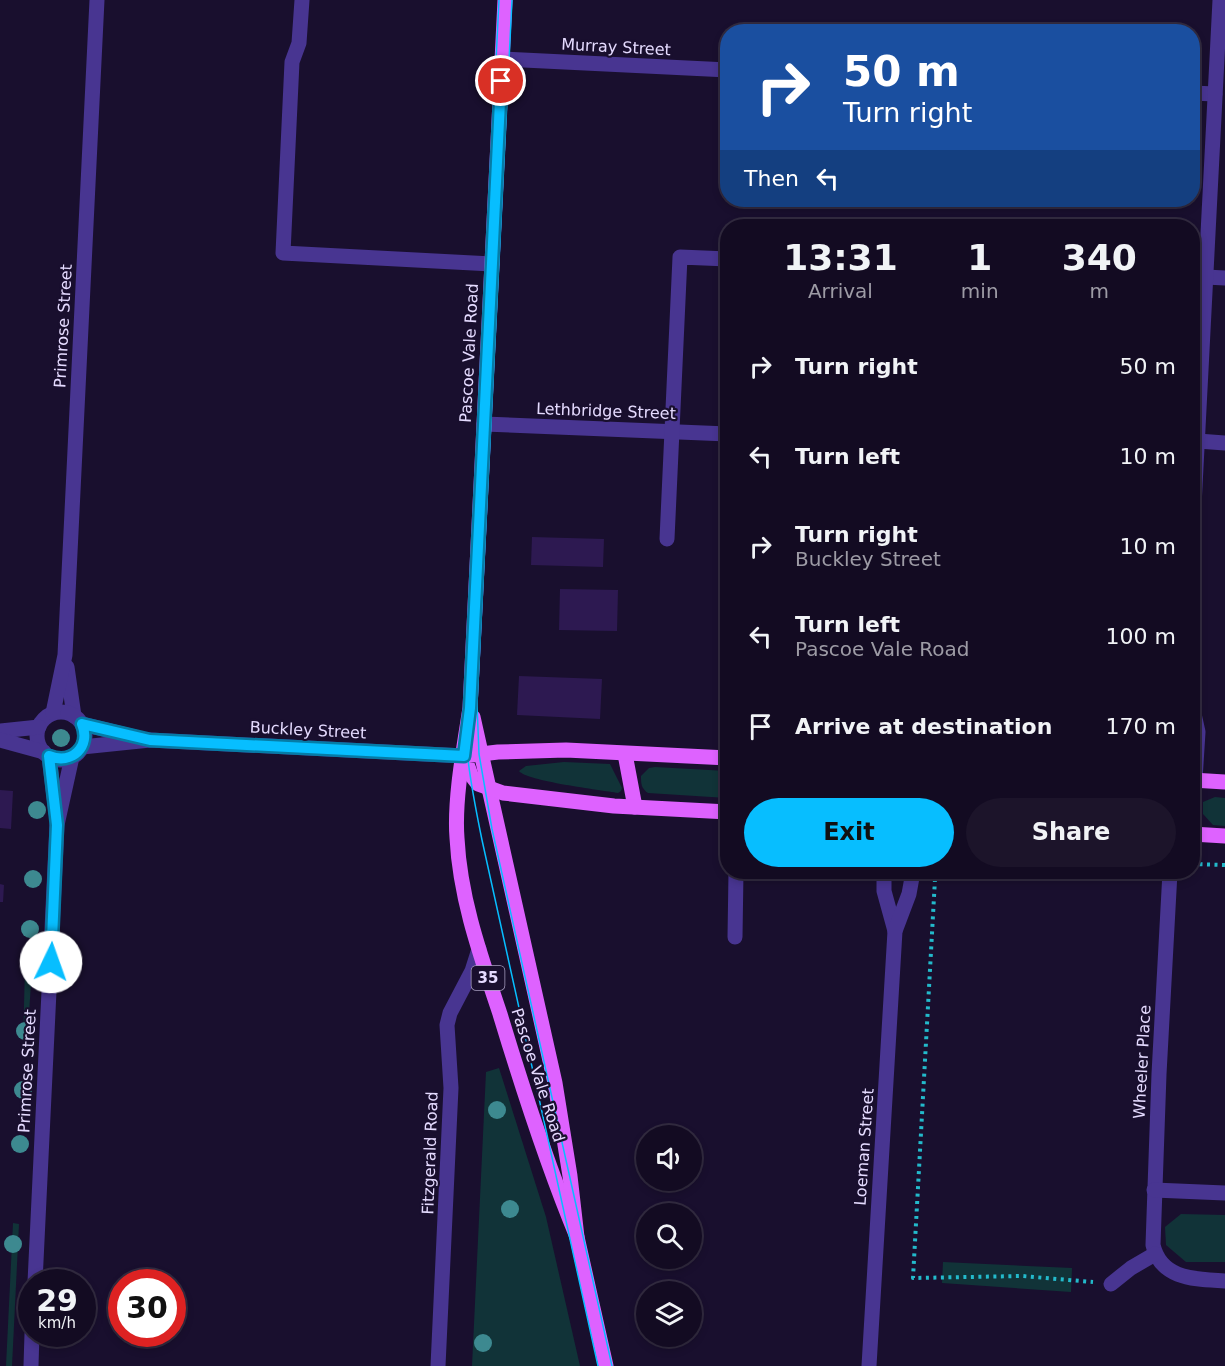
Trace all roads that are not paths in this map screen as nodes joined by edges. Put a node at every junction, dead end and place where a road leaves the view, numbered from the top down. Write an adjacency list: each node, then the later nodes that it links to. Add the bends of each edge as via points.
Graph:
1 (97, 0): 20 (street, Primrose Street)
2 (302, 0): 10 (street, via 299,43 292,62 283,253)
3 (505, 0): 5 (main road, Pascoe Vale Road / 35)
4 (1220, 0): 8 (street)
5 (502, 59): 6 (street, Murray Street); 10 (main road, Pascoe Vale Road / 35)
6 (720, 70)
7 (1200, 93): 8 (street)
8 (1215, 94): 11 (street)
9 (720, 259): 15 (street, via 680,257)
10 (492, 264): 14 (main road, Pascoe Vale Road / 35)
11 (1206, 277): 12 (street); 13 (street)
12 (1225, 278)
13 (1200, 400)
14 (484, 424): 15 (street, Lethbridge Street); 21 (main road, Pascoe Vale Road / 35)
15 (672, 432): 16 (street, Lethbridge Street); 19 (street)
16 (720, 434)
17 (1200, 441): 18 (street)
18 (1225, 443)
19 (667, 539)
20 (65, 655): 22 (street, Primrose Street); 23 (street, Primrose Street)
21 (470, 708): 30 (main road, Pascoe Vale Road / 35); 32 (main road, Pascoe Vale Road / 35)
22 (53, 713): 23 (street, via 67,713); 24 (street)
23 (78, 720): 27 (street, Buckley Street); 28 (street, via 85,732)
24 (39, 727): 25 (street); 29 (street, via 38,740)
25 (0, 730)
26 (0, 740): 29 (street)
27 (150, 740): 28 (street, Buckley Street); 32 (street, Buckley Street)
28 (77, 752): 29 (street, via 56,759); 39 (street, Primrose Street)
29 (46, 754): 39 (street, Primrose Street)
30 (481, 754): 31 (main road, Buckley Street, via 566,750); 32 (main road, Buckley Street); 36 (main road, Pascoe Vale Road / 35)
31 (625, 754): 33 (main road, Buckley Street); 37 (main road)
32 (464, 756): 36 (main road, via 473,779); 48 (main road, Pascoe Vale Road / 35, via 457,837 460,872)
33 (720, 758)
34 (1200, 782): 35 (main road)
35 (1225, 782)
36 (490, 790): 37 (main road); 51 (main road, Pascoe Vale Road / 35, via 555,1083)
37 (635, 807): 38 (main road)
38 (720, 812)
39 (57, 825): 53 (street, Primrose Street)
40 (1200, 834): 41 (main road)
41 (1225, 836)
42 (736, 879): 47 (street)
43 (884, 879): 46 (street, Loeman Street)
44 (912, 879): 46 (street, Loeman Street)
45 (1170, 879): 49 (street, Wheeler Place)
46 (895, 931): 60 (street, Loeman Street)
47 (735, 937)
48 (479, 948): 51 (main road, Pascoe Vale Road / 35, via 533,1120); 58 (street, Fitzgerald Road, via 446,1029 451,1088)
49 (1154, 1190): 50 (street); 52 (street, Wheeler Place)
50 (1225, 1193)
51 (577, 1238): 59 (main road, Pascoe Vale Road / 35)
52 (1155, 1254): 54 (street, via 1163,1264 1191,1279); 55 (street)
53 (36, 1269)
54 (1225, 1281)
55 (1112, 1284)
56 (32, 1347): 57 (street)
57 (31, 1366)
58 (438, 1366)
59 (606, 1366)
60 (870, 1366)

